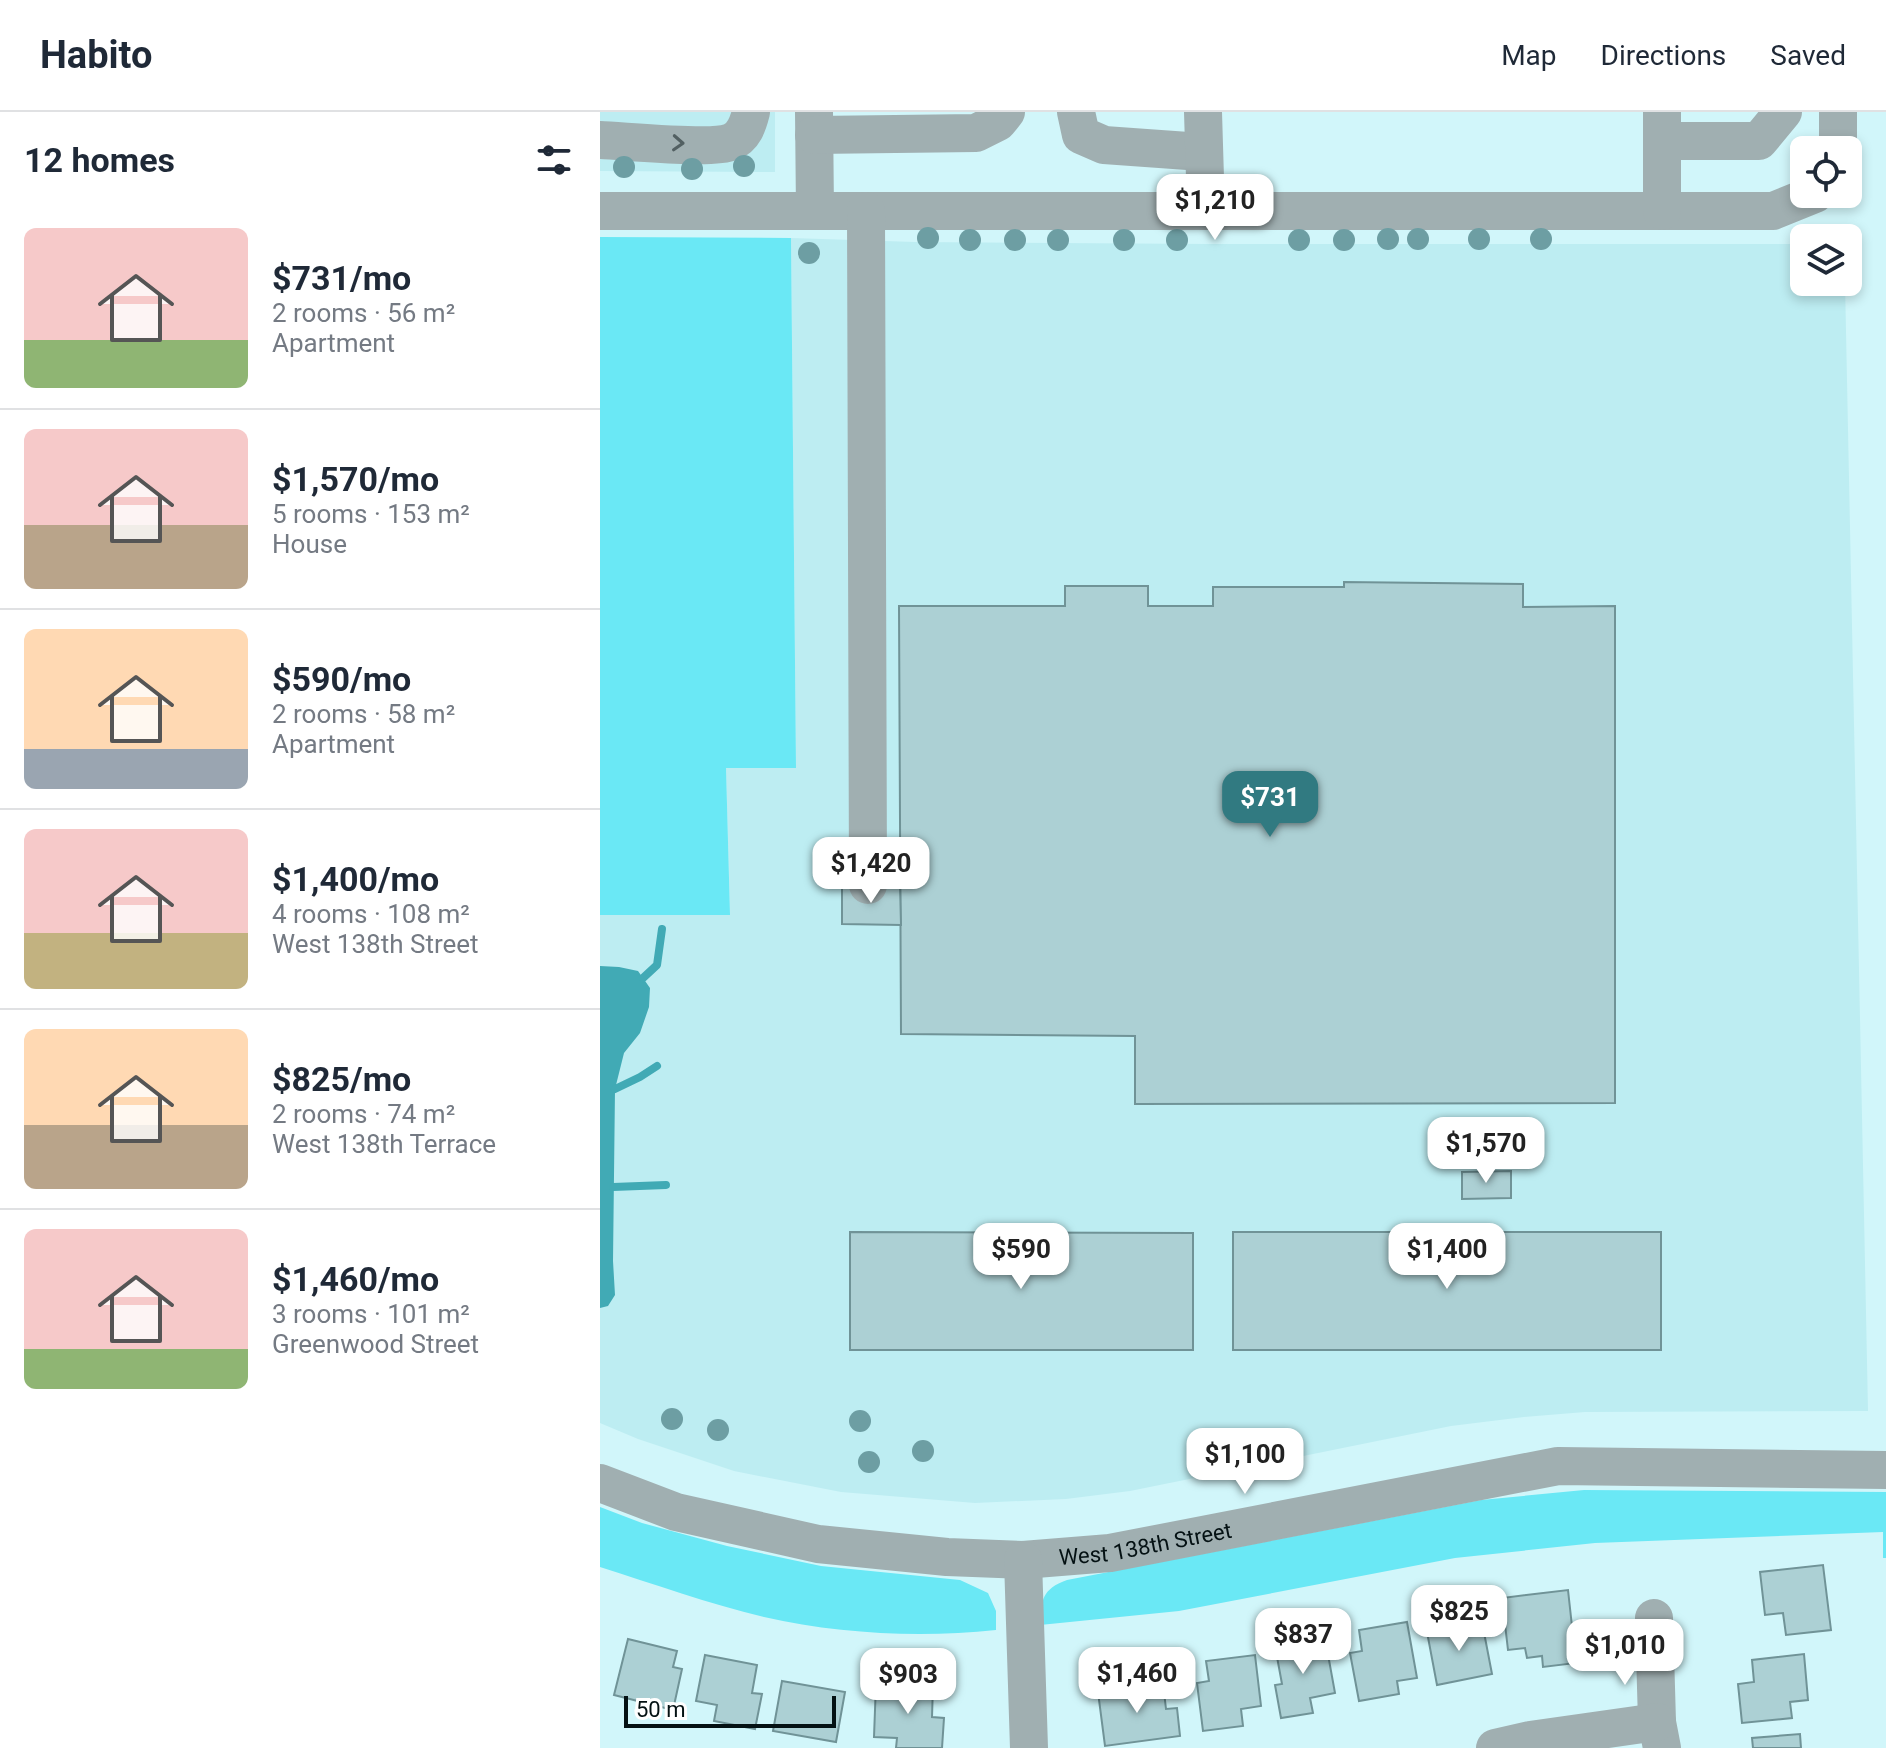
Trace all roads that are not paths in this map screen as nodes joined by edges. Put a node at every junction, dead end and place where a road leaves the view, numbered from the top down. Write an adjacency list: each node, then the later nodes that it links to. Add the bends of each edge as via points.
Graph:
1 (751, 112): 13 (street, one-way to 1, via 732,142 746,129)
2 (1006, 112): 9 (street, via 976,133)
3 (1076, 112): 14 (street, via 1081,135 1104,145)
4 (1099, 112): 14 (street, via 1104,124 1163,131)
5 (1203, 112): 14 (street)
6 (1783, 112): 11 (street)
7 (1838, 112): 12 (street)
8 (814, 123): 9 (street); 17 (street)
9 (888, 124)
10 (1662, 126): 11 (street); 20 (street)
11 (1759, 126)
12 (1838, 136)
13 (600, 140)
14 (1191, 151): 19 (street)
15 (1790, 204): 20 (street, via 1773,211)
16 (600, 211): 17 (street)
17 (815, 211): 18 (street)
18 (866, 211): 19 (street); 21 (street)
19 (1206, 211): 20 (street)
20 (1662, 211)
21 (868, 885)
22 (1886, 1470): 24 (street, West 138th Street, via 1558,1466 1110,1553)
23 (600, 1483): 24 (street, West 138th Street, via 676,1512 818,1544)
24 (1023, 1560): 27 (street)
25 (1654, 1618): 26 (street)
26 (1660, 1735): 28 (street, via 1530,1740)
27 (1029, 1748)
28 (1495, 1748)

